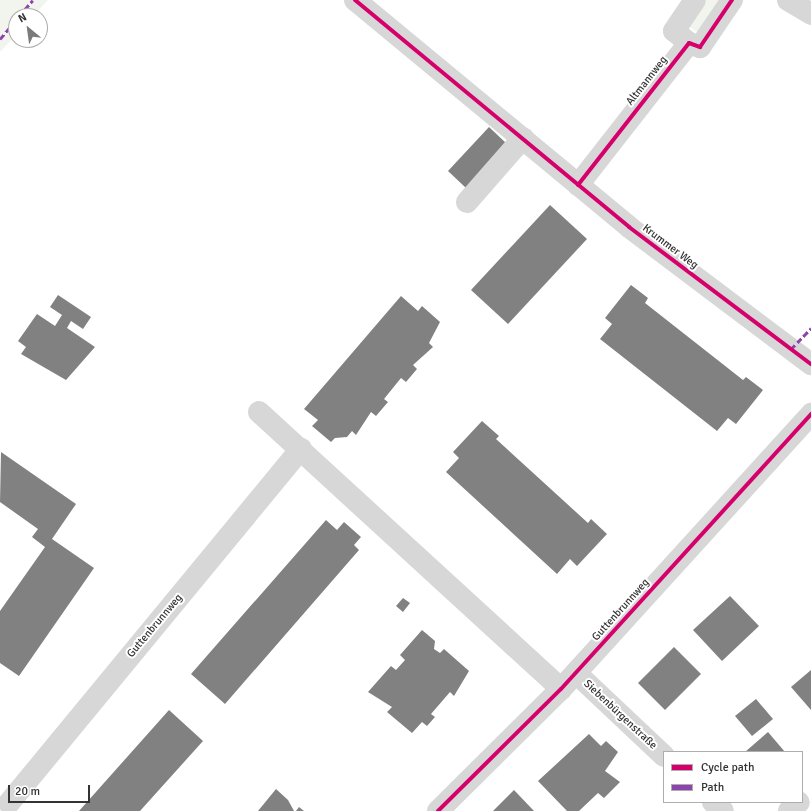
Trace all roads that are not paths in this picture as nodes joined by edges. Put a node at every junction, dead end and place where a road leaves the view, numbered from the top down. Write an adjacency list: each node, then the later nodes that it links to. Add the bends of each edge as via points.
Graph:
1 (355, 0): 7 (street, Krummer Weg)
2 (695, 0): 6 (street, via 674,31)
3 (732, 0): 6 (street, via 700,47)
4 (788, 0): 5 (street)
5 (811, 14)
6 (689, 43): 8 (street, Altmannweg)
7 (523, 138): 8 (street, Krummer Weg); 9 (street)
8 (578, 185): 10 (street, Krummer Weg)
9 (467, 202)
10 (811, 364)
11 (259, 412): 13 (street)
12 (811, 414): 14 (street, Guttenbrunnweg)
13 (301, 449): 15 (street); 21 (street, Guttenbrunnweg)
14 (576, 673): 15 (street, Guttenbrunnweg); 16 (street, Siebenbürgenstraße)
15 (561, 689): 22 (street, Guttenbrunnweg)
16 (663, 755)
17 (811, 791): 18 (street)
18 (803, 798)
19 (714, 803): 23 (street)
20 (798, 803): 24 (street)
21 (10, 804)
22 (438, 811)
23 (722, 811)
24 (789, 811)

